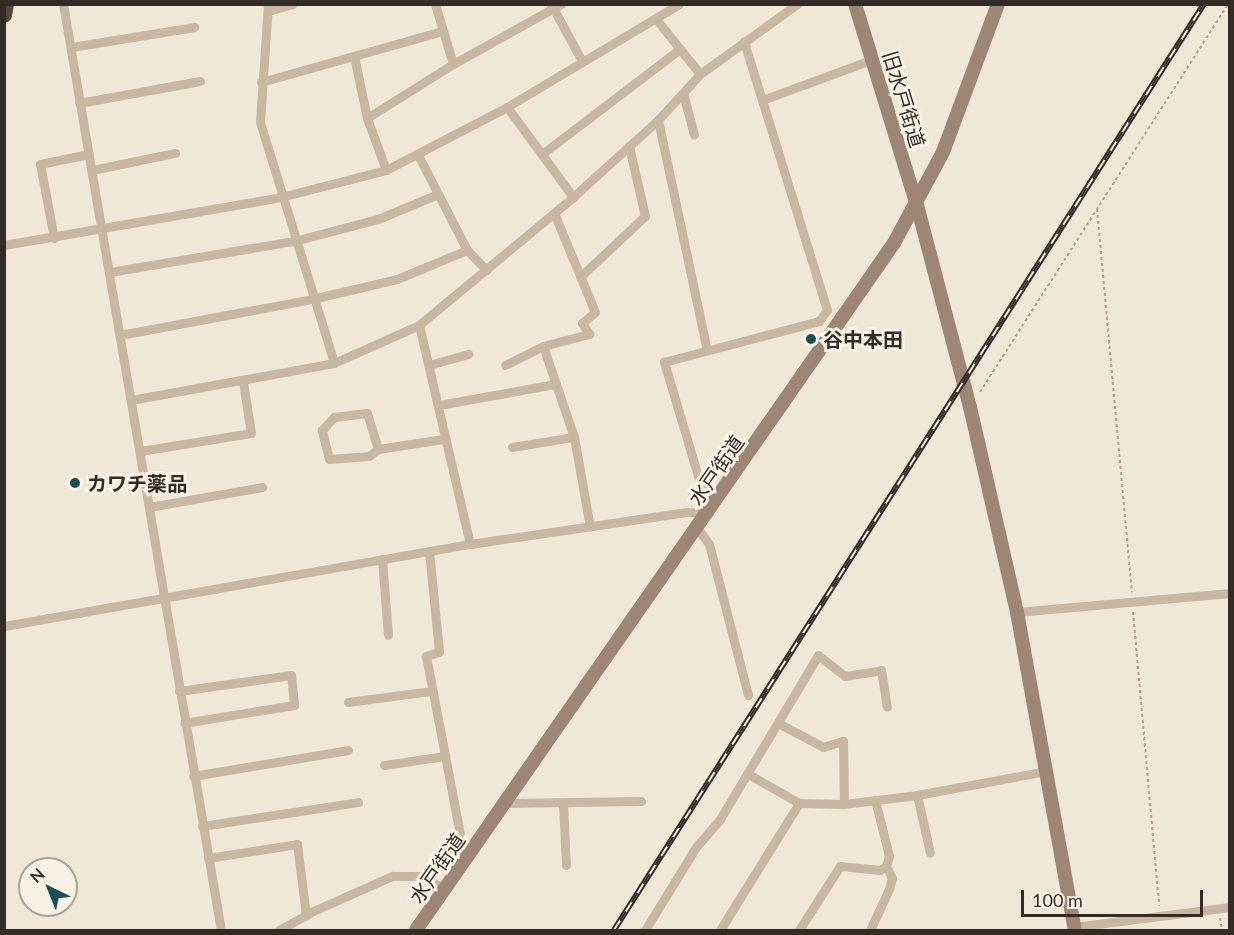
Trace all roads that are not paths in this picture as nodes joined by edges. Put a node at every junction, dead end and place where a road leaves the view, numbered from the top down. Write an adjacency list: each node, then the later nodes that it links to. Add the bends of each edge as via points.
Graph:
1 (6, 4): 11 (highway)
2 (63, 4): 16 (street)
3 (293, 4): 10 (street)
4 (435, 4): 14 (street)
5 (679, 4): 12 (street)
6 (797, 4): 15 (street)
7 (855, 4): 19 (main road, 旧水戸街道)
8 (998, 4): 42 (main road, 水戸街道, via 943,152)
9 (555, 6): 20 (street); 21 (street)
10 (268, 8): 24 (street)
11 (4, 15)
12 (656, 19): 17 (street); 20 (street)
13 (194, 27): 16 (street)
14 (443, 31): 18 (street); 21 (street)
15 (744, 42): 22 (street); 26 (street)
16 (72, 47): 27 (street)
17 (680, 49): 22 (street); 35 (street)
18 (354, 56): 24 (street); 29 (street)
19 (871, 60): 26 (street); 42 (main road, 旧水戸街道)
20 (582, 62): 28 (street)
21 (453, 64): 29 (street)
22 (700, 74): 25 (street)
23 (200, 81): 27 (street)
24 (261, 82): 40 (street, via 260,122)
25 (683, 93): 30 (street); 31 (street)
26 (762, 100): 53 (street, via 827,310)
27 (80, 103): 34 (street)
28 (507, 107): 35 (street); 36 (street)
29 (367, 118): 38 (street)
30 (658, 120): 32 (street); 58 (street)
31 (694, 135)
32 (629, 146): 41 (street); 51 (street, via 645,216)
33 (176, 153): 37 (street)
34 (89, 154): 37 (street); 45 (street, via 40,164)
35 (542, 154): 41 (street)
36 (418, 155): 38 (street); 39 (street)
37 (92, 170): 44 (street)
38 (386, 170): 40 (street)
39 (438, 194): 46 (street, via 378,219); 48 (street)
40 (281, 197): 44 (street); 46 (street)
41 (573, 197): 43 (street)
42 (917, 205): 55 (main road, 水戸街道); 82 (main road, 旧水戸街道, via 970,407)
43 (554, 213): 49 (street); 51 (street)
44 (101, 230): 45 (street); 50 (street)
45 (54, 238): 47 (street)
46 (294, 241): 50 (street); 52 (street)
47 (4, 245)
48 (467, 250): 49 (street); 52 (street, via 397,279)
49 (486, 270): 54 (street)
50 (110, 272): 56 (street)
51 (580, 277): 57 (street, via 595,312 582,323 589,334)
52 (312, 299): 56 (street); 60 (street)
53 (823, 316): 55 (street); 58 (street, via 819,321)
54 (419, 325): 60 (street); 61 (street)
55 (840, 325): 74 (main road, 水戸街道)
56 (120, 335): 65 (street)
57 (543, 346): 62 (street); 64 (street)
58 (707, 351): 74 (street, via 664,362)
59 (468, 354): 61 (street)
60 (334, 363): 63 (street)
61 (429, 365): 66 (street)
62 (505, 365)
63 (243, 382): 65 (street); 71 (street, via 251,433)
64 (556, 384): 66 (street); 67 (street)
65 (131, 400): 71 (street)
66 (439, 405): 68 (street)
67 (574, 437): 69 (street); 75 (street)
68 (443, 439): 70 (street); 77 (street)
69 (512, 447)
70 (378, 448): 70 (street, via 367,413 334,417 322,430 329,459 369,456)
71 (140, 451): 73 (street)
72 (262, 487): 73 (street)
73 (149, 507): 81 (street)
74 (709, 513): 75 (street, via 687,512); 76 (main road, 水戸街道)
75 (590, 527): 77 (street)
76 (698, 530): 87 (street, via 709,544); 102 (main road, 水戸街道)
77 (470, 544): 78 (street)
78 (429, 551): 79 (street); 86 (street, via 439,652 426,656)
79 (382, 559): 81 (street); 84 (street)
80 (1230, 593): 82 (street)
81 (164, 599): 83 (street); 85 (street)
82 (1017, 612): 95 (main road, 旧水戸街道)
83 (4, 626)
84 (388, 635)
85 (179, 691): 90 (street); 90 (street, via 291,675 294,705)
86 (432, 691): 88 (street); 93 (street)
87 (748, 695)
88 (348, 702)
89 (887, 706): 91 (street, via 881,670 845,676 818,656)
90 (184, 723): 97 (street)
91 (780, 724): 96 (street); 105 (street, via 823,747 843,741)
92 (348, 750): 97 (street)
93 (445, 756): 94 (street); 109 (street)
94 (384, 765)
95 (1047, 771): 98 (street); 115 (main road, 旧水戸街道)
96 (748, 774): 103 (street); 119 (street, via 720,819 696,847)
97 (193, 776): 106 (street)
98 (917, 795): 99 (street); 107 (street)
99 (874, 800): 105 (street); 111 (street, via 889,856)
100 (641, 801): 104 (street)
101 (358, 802): 106 (street)
102 (506, 803): 104 (street); 109 (main road, 水戸街道)
103 (800, 803): 105 (street); 120 (street)
104 (563, 804): 110 (street)
105 (844, 804)
106 (202, 826): 108 (street)
107 (930, 853)
108 (208, 858): 114 (street, via 297,843); 116 (street)
109 (465, 862): 112 (main road, 水戸街道)
110 (566, 865)
111 (886, 866): 121 (street, via 880,870 840,866); 122 (street, via 891,878 889,889)
112 (446, 889): 114 (street, via 420,876 392,876); 118 (main road, 水戸街道)
113 (1230, 907): 115 (street)
114 (306, 915): 117 (street)
115 (1075, 929)
116 (221, 930)
117 (279, 930)
118 (416, 930)
119 (645, 930)
120 (720, 930)
121 (799, 930)
122 (870, 930)

